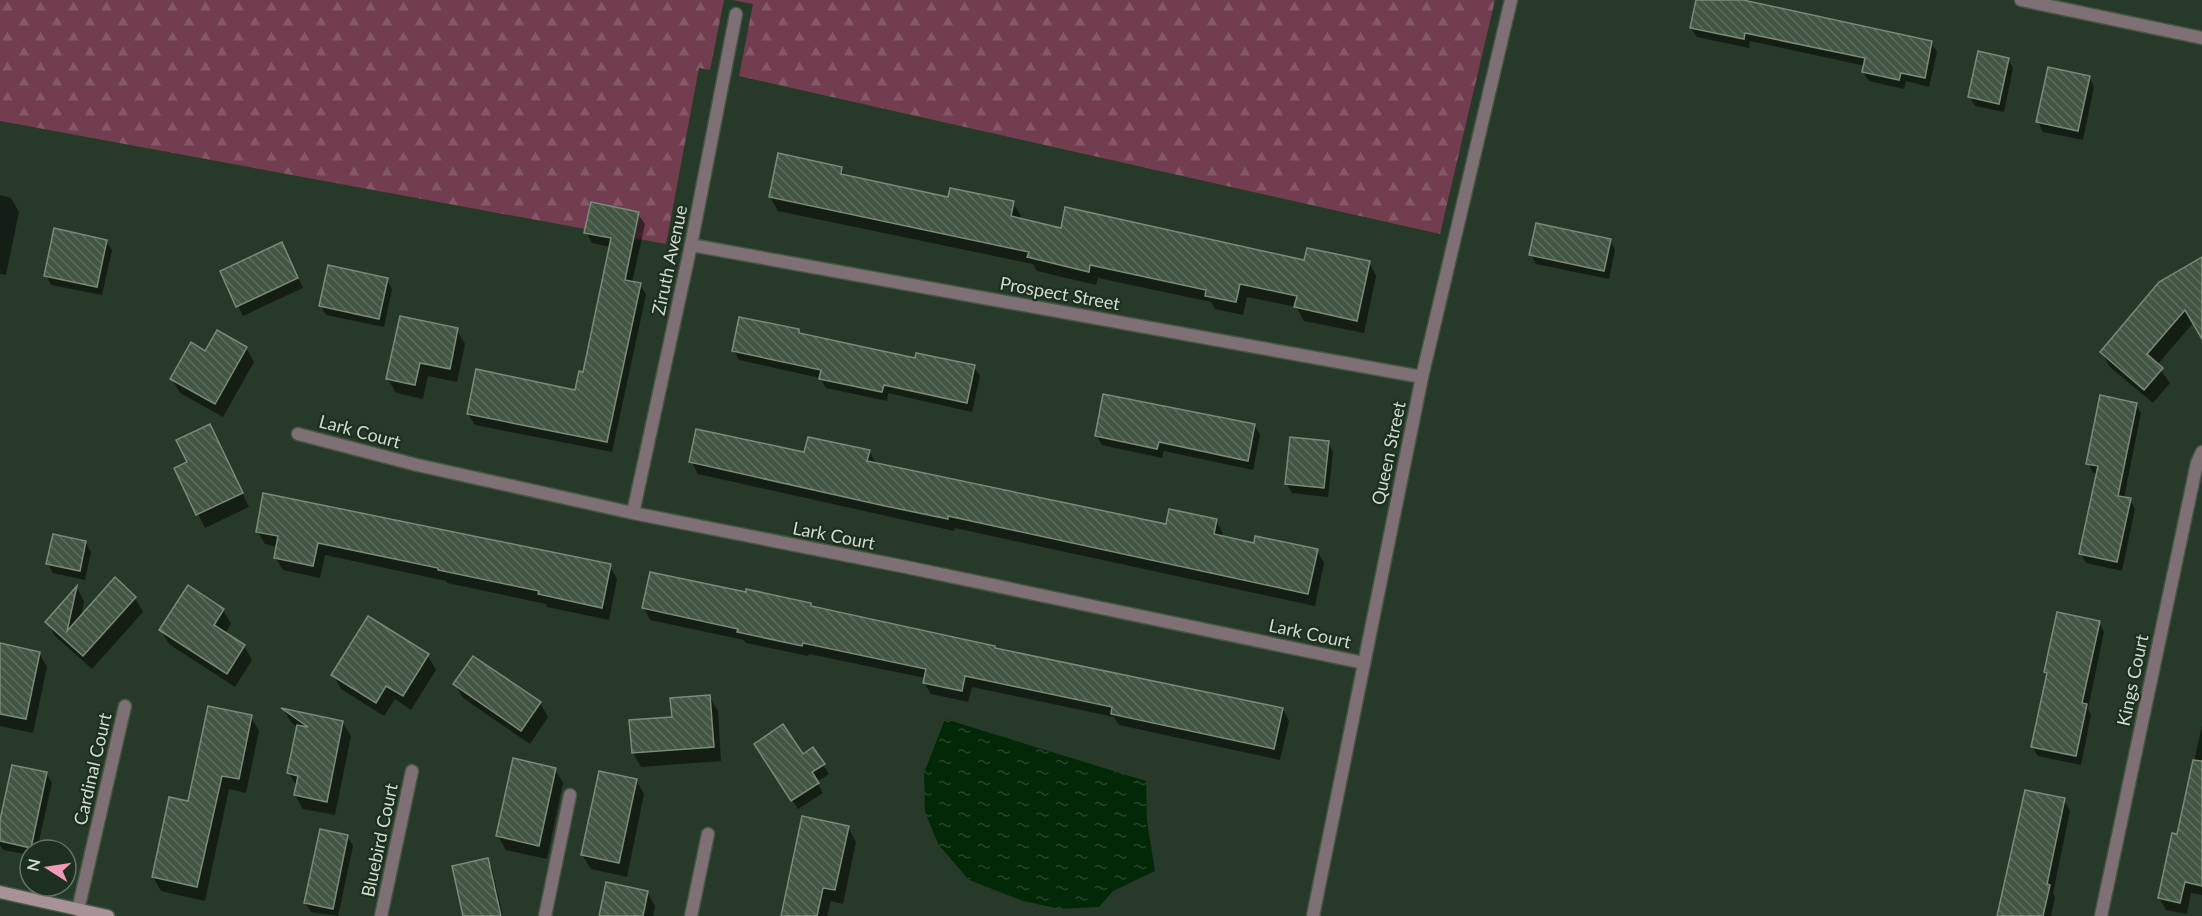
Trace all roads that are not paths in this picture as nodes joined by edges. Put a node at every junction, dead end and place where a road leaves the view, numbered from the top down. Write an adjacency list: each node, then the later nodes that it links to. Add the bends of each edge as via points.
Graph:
1 (1511, 0): 6 (street, Queen Street)
2 (2020, 0): 4 (street)
3 (736, 14): 5 (street, Ziruth Avenue)
4 (2202, 38)
5 (691, 245): 6 (street, Prospect Street); 9 (street, Ziruth Avenue)
6 (1422, 377): 10 (street, Queen Street)
7 (298, 434): 9 (street, Lark Court)
8 (2202, 452): 22 (street, Kings Court)
9 (633, 513): 10 (street, Lark Court)
10 (1364, 663): 21 (street, Queen Street)
11 (125, 706): 16 (street, Cardinal Court)
12 (412, 771): 18 (street, Bluebird Court)
13 (570, 795): 19 (street)
14 (708, 834): 20 (street)
15 (0, 892): 16 (street)
16 (78, 910): 17 (street)
17 (108, 916)
18 (381, 916)
19 (544, 916)
20 (691, 916)
21 (1313, 916)
22 (2101, 916)

